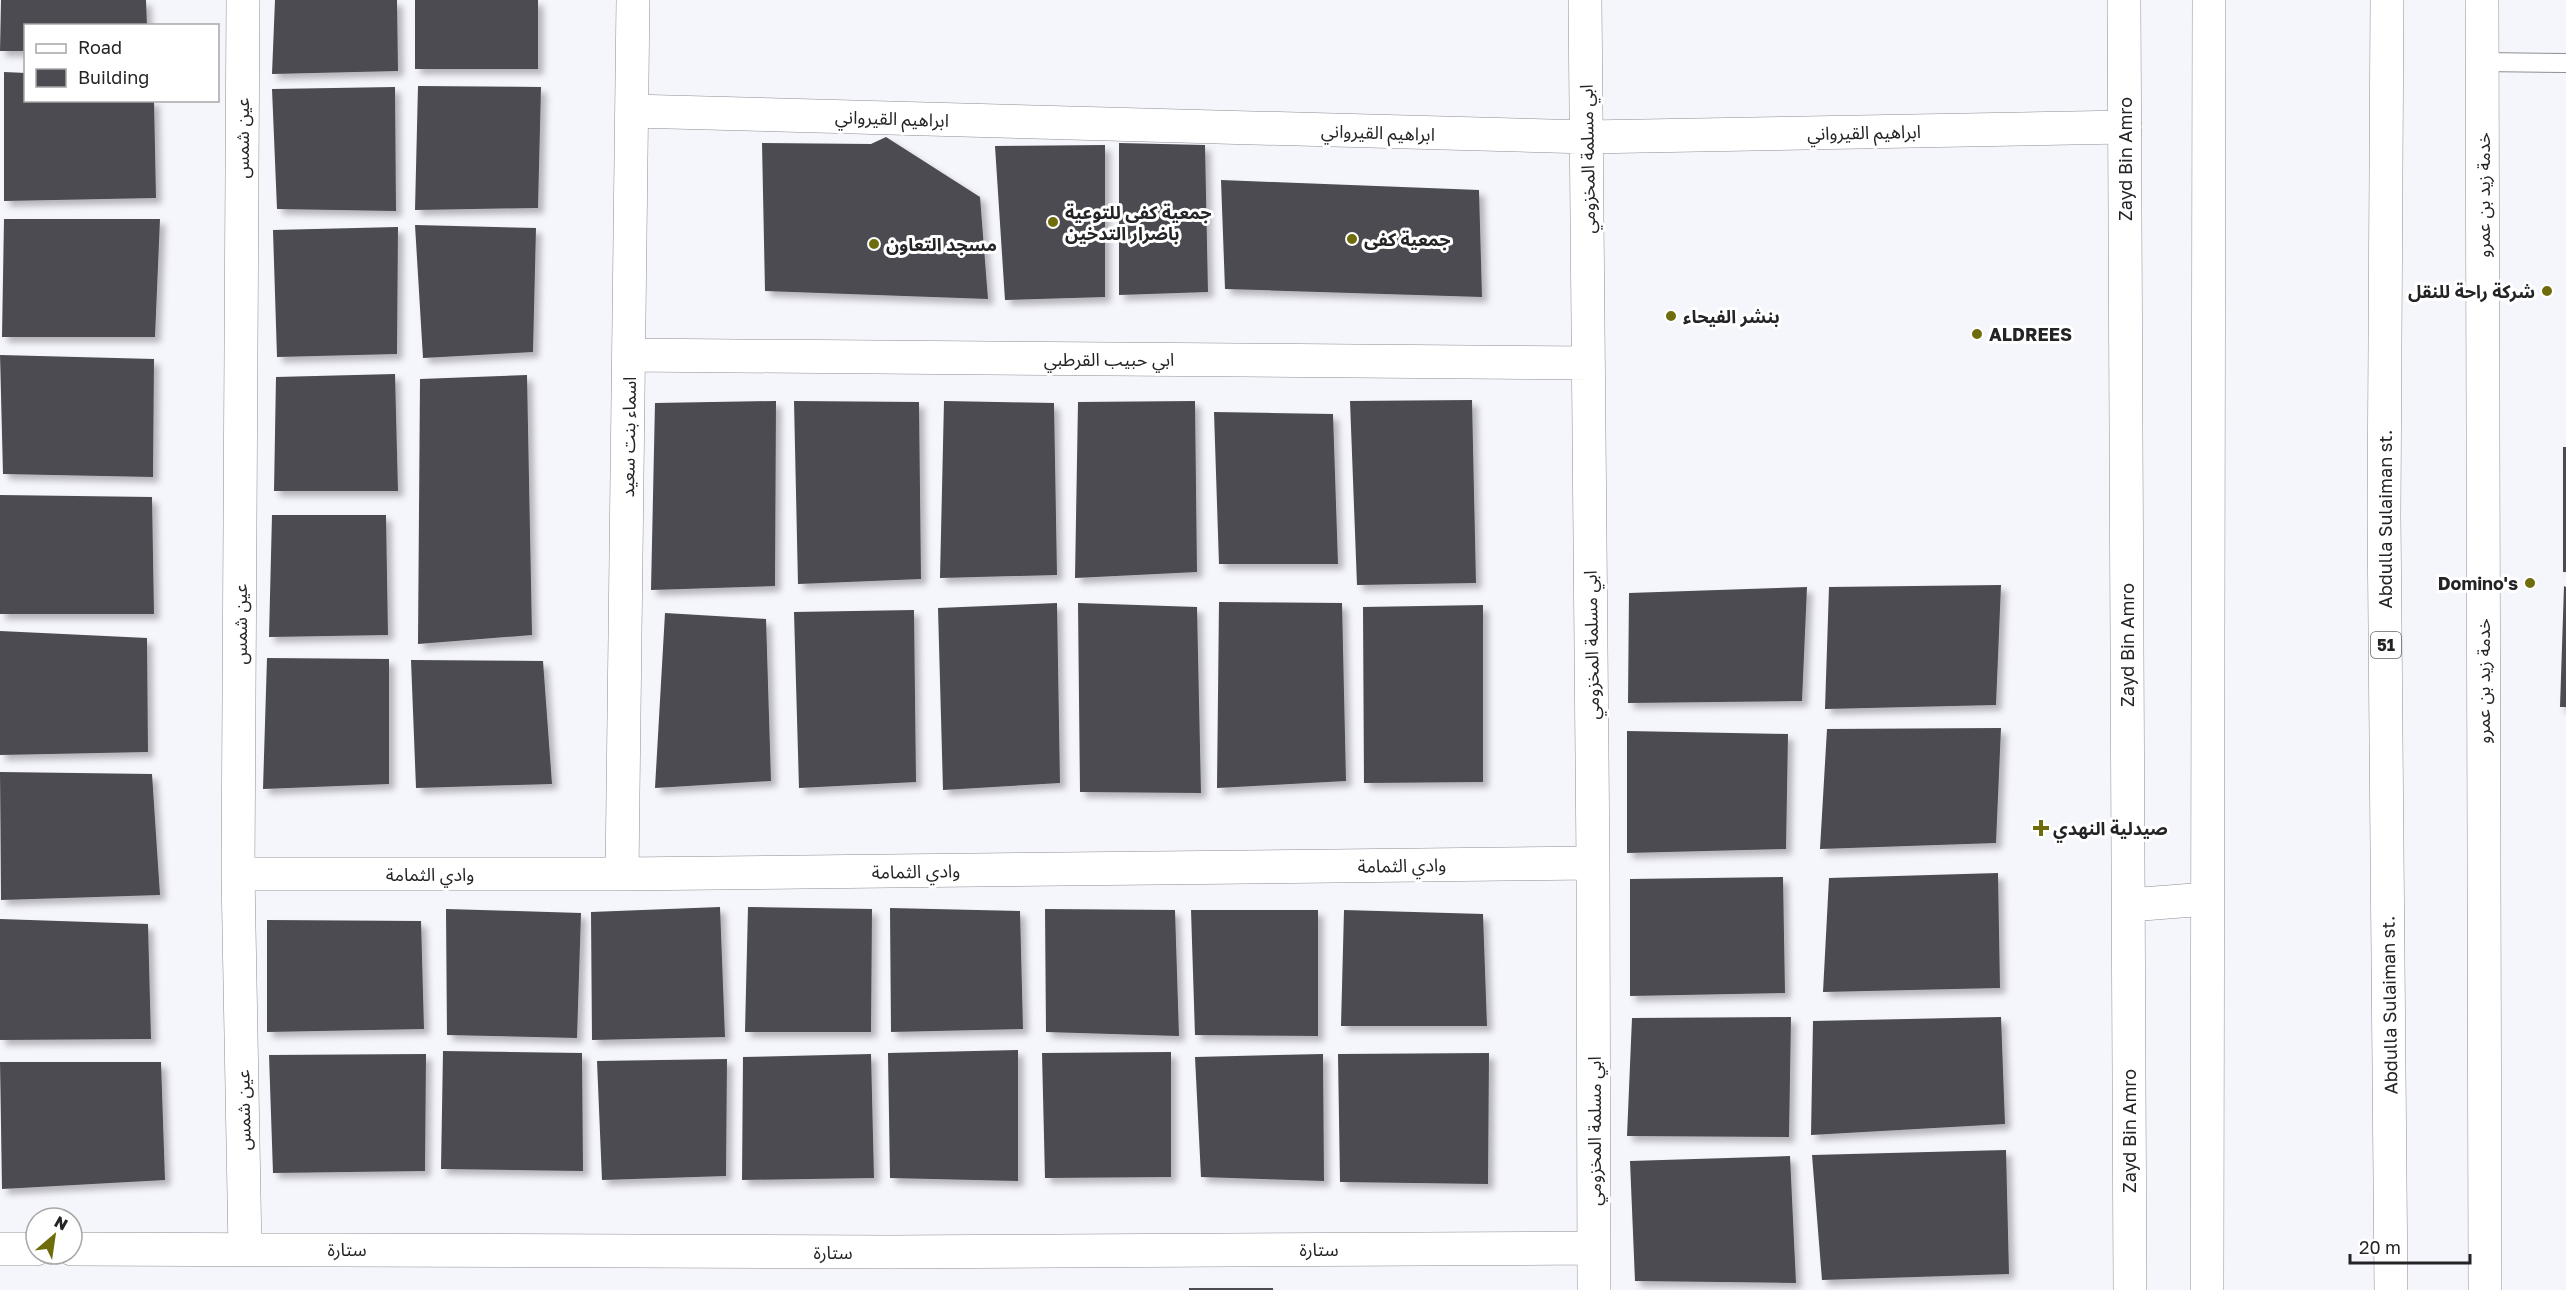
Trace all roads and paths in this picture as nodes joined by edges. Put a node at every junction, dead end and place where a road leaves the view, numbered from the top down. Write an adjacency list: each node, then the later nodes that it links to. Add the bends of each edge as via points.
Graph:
1 (243, 0): 16 (street, عين شمس)
2 (633, 0): 10 (street, اسماء بنت سعيد)
3 (1585, 0): 12 (street, ابي مسلمة المخزومي)
4 (2124, 0): 11 (street, Zayd Bin Amro)
5 (2209, 0): 18 (street)
6 (2387, 0): 28 (street, Abdulla Sulaiman st. / 51, via 2384,515)
7 (2482, 0): 8 (street, خدمة زيد بن عمرو)
8 (2482, 62): 9 (lane); 29 (street, خدمة زيد بن عمرو)
9 (2566, 63)
10 (632, 111): 12 (street, ابراهيم القيرواني); 13 (street, اسماء بنت سعيد)
11 (2125, 127): 12 (street, ابراهيم القيرواني); 19 (street, Zayd Bin Amro)
12 (1588, 137): 14 (street, ابي مسلمة المخزومي)
13 (629, 356): 14 (street, ابي حبيب القرطبي); 17 (street, اسماء بنت سعيد)
14 (1588, 363): 15 (street, ابي مسلمة المخزومي)
15 (1593, 863): 17 (street, وادي الثمامة); 21 (street, ابي مسلمة المخزومي)
16 (238, 874): 17 (street, وادي الثمامة); 20 (street, عين شمس)
17 (622, 874)
18 (2207, 899): 19 (street); 27 (street)
19 (2129, 905): 26 (street, Zayd Bin Amro)
20 (245, 1248): 21 (street, ستارة, via 902,1252); 24 (street, ستارة)
21 (1594, 1248): 25 (street, ابي مسلمة المخزومي)
22 (0, 1249): 23 (street)
23 (24, 1249)
24 (84, 1249)
25 (1594, 1290)
26 (2130, 1290)
27 (2207, 1290)
28 (2391, 1290)
29 (2485, 1290)

